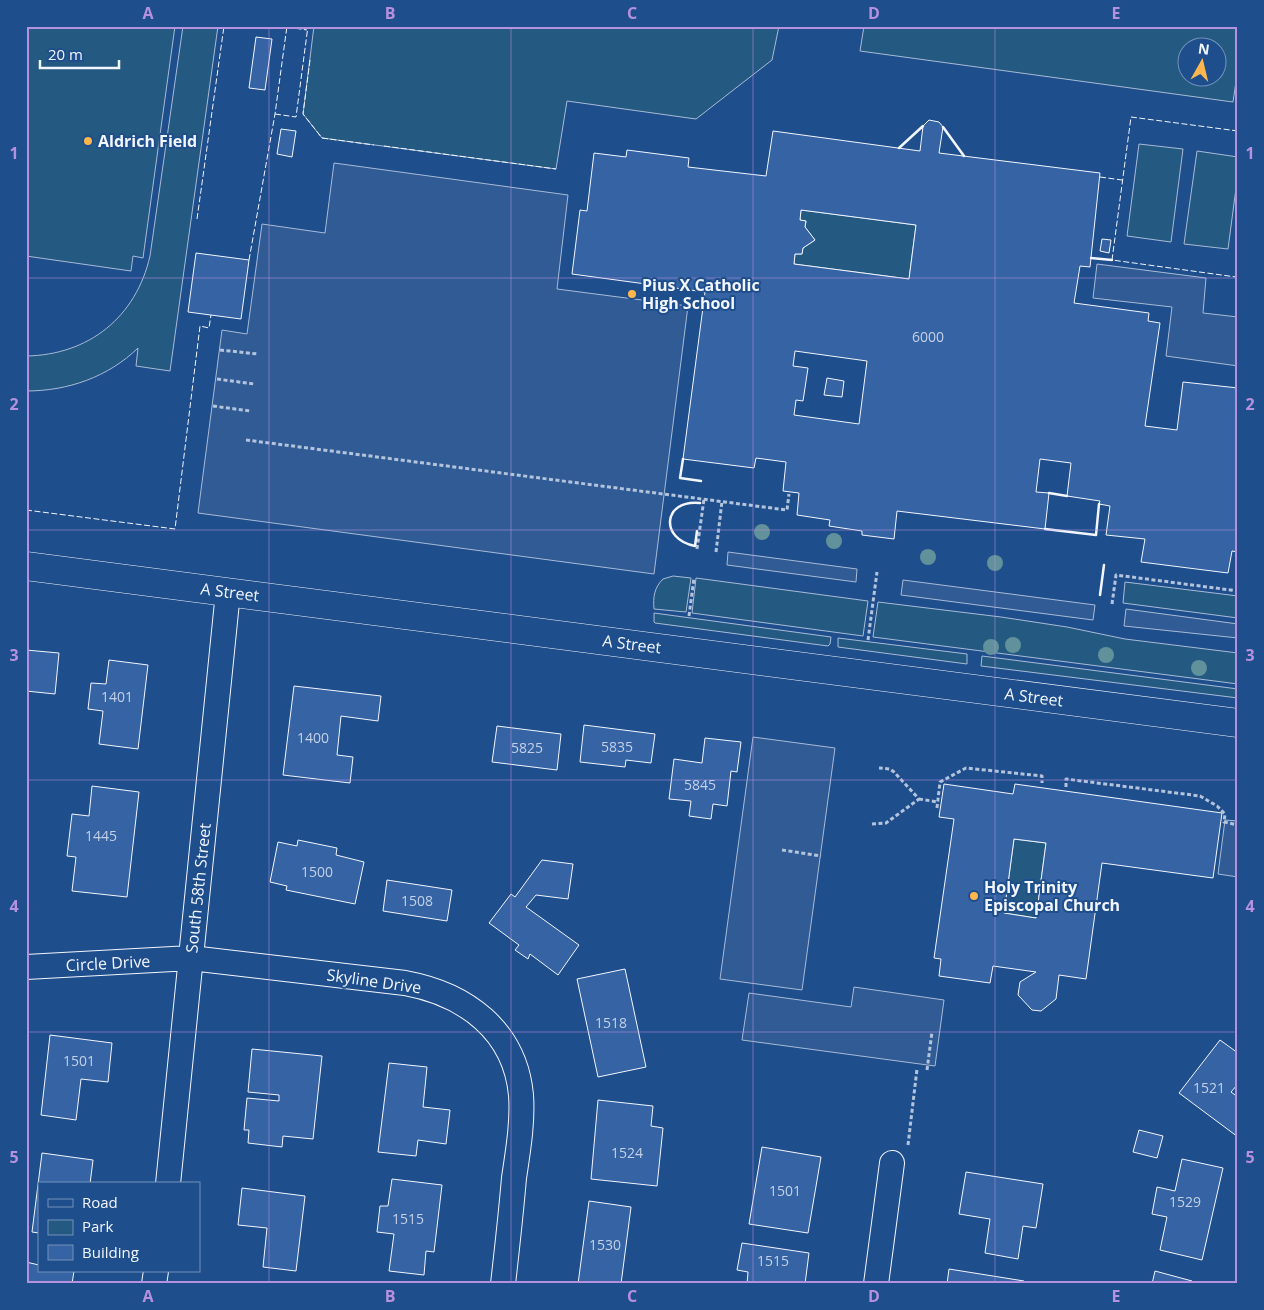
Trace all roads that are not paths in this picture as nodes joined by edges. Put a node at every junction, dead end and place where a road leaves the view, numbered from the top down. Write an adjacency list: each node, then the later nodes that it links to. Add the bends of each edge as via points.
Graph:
1 (26, 566): 2 (main road, A Street)
2 (228, 592): 3 (main road, A Street); 4 (street, South 58th Street)
3 (1238, 722)
4 (191, 958): 5 (street, Circle Drive); 7 (street, South 58th Street); 8 (street, Skyline Drive, via 425,987 457,1000 493,1028 513,1063 521,1094)
5 (26, 967)
6 (900, 1157): 9 (street)
7 (168, 1182)
8 (503, 1284)
9 (876, 1284)

